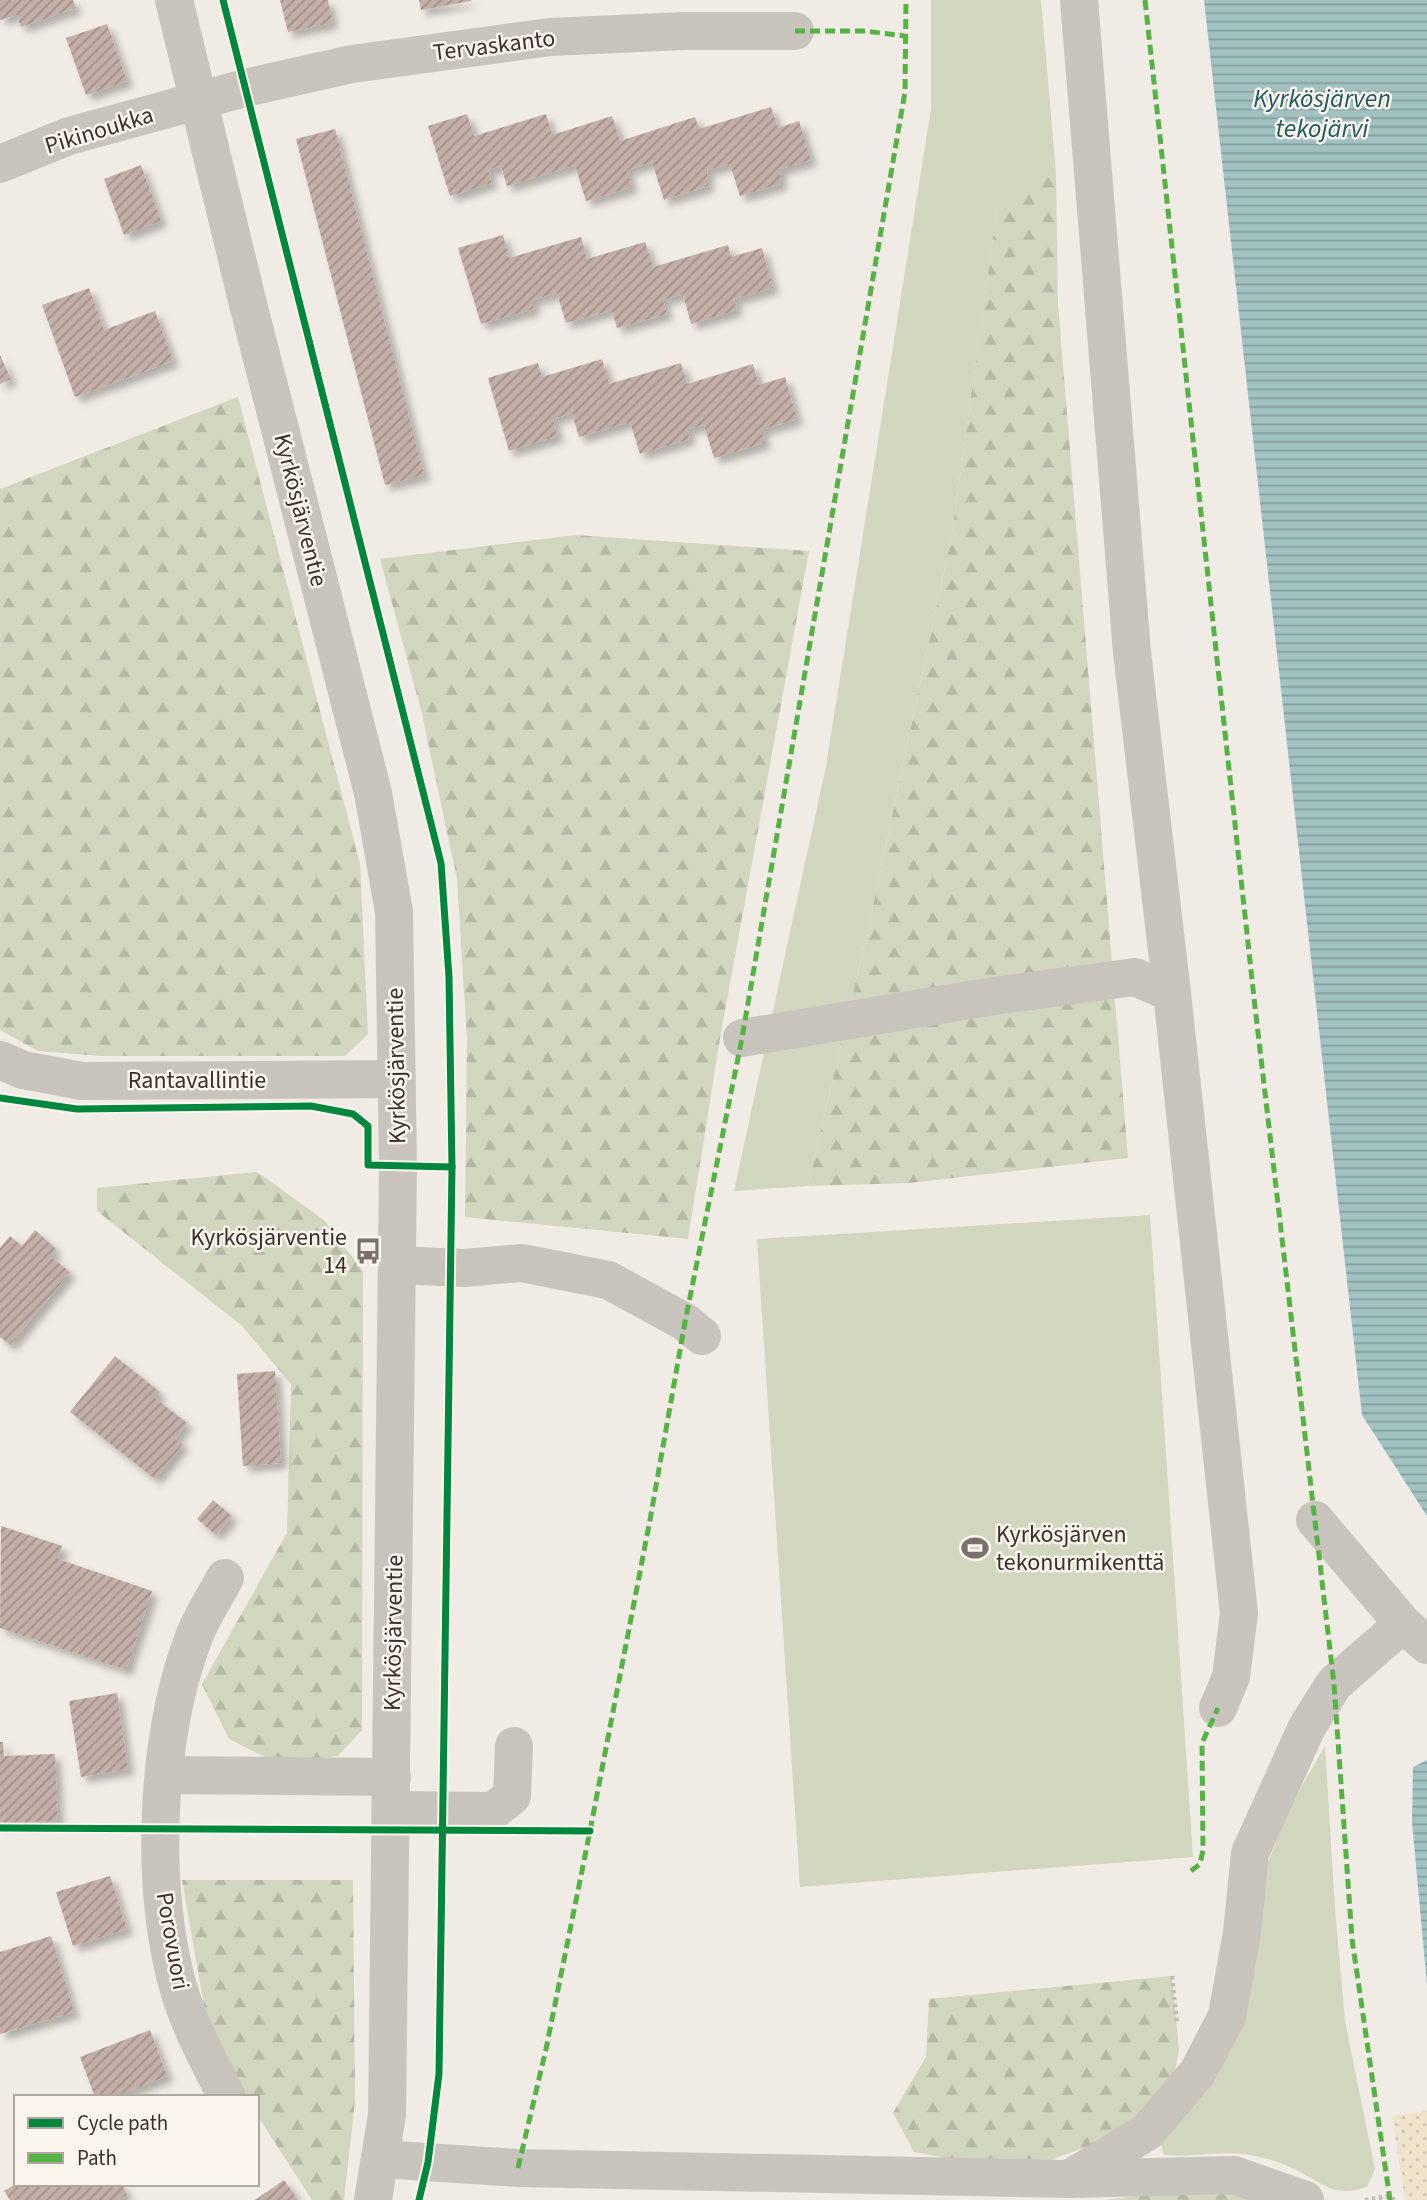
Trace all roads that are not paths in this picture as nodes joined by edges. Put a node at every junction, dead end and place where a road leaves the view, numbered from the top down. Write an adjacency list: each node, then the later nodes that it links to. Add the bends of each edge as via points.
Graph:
1 (174, 0): 4 (street, Kyrkösjärventie)
2 (1079, 0): 6 (street, via 1132,652)
3 (795, 31): 4 (street, Tervaskanto, via 550,37 352,64)
4 (199, 100): 5 (street, Pikinoukka, via 69,136); 9 (street, Kyrkösjärventie, via 373,793 394,912)
5 (0, 164)
6 (1172, 993): 7 (street, via 1135,977); 15 (street, via 1238,1612 1231,1677)
7 (742, 1038)
8 (0, 1060): 9 (street, Rantavallintie, via 23,1070 82,1081)
9 (396, 1079): 10 (street, Kyrkösjärventie)
10 (397, 1265): 11 (street, via 464,1268 522,1264 608,1280); 18 (street, Kyrkösjärventie)
11 (702, 1336)
12 (1315, 1520): 14 (street)
13 (225, 1578): 17 (street, Porovuori, via 196,1633 176,1694)
14 (1415, 1635): 21 (street, via 1334,1684 1307,1727 1250,1853 1227,2016 1198,2072 1147,2132)
15 (1218, 1709)
16 (514, 1746): 18 (street, via 512,1796 493,1811)
17 (164, 1775): 18 (street); 19 (street, Porovuori, via 160,1830 163,1904 175,1976 196,2035)
18 (392, 1793): 20 (street, Kyrkösjärventie, via 387,2115)
19 (226, 2095)
20 (380, 2159): 21 (street, via 518,2168 729,2160); 22 (street, Kyrkösjärventie)
21 (1069, 2179): 23 (street, via 1234,2175)
22 (373, 2200)
23 (1305, 2200)

